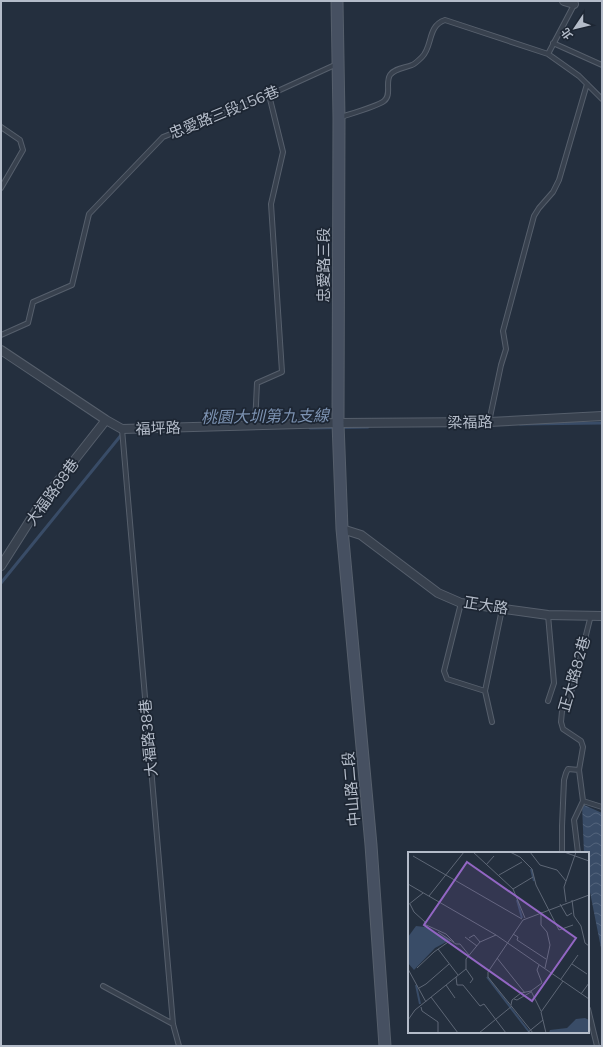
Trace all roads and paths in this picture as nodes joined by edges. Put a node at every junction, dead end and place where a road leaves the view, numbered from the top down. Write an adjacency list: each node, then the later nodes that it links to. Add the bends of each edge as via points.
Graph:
1 (337, 1): 6 (main road, 忠愛路三段)
2 (564, 1): 3 (street)
3 (575, 2): 4 (lane)
4 (553, 43): 5 (lane); 7 (lane)
5 (548, 54): 8 (lane); 11 (lane, via 445,20 438,22 425,54 413,65 395,70 390,75 388,95 383,102)
6 (338, 64): 9 (lane, 忠愛路三段156巷); 11 (main road, 忠愛路三段)
7 (602, 65)
8 (586, 84): 10 (lane); 18 (lane, via 559,180 534,216 503,331 506,349)
9 (269, 96): 14 (lane, 忠愛路三段156巷, via 163,137 89,214 72,285 33,302 28,324); 19 (lane, via 283,152 271,204 282,372 257,384)
10 (602, 99)
11 (339, 118): 20 (main road, 忠愛路三段)
12 (1, 127): 13 (lane, via 20,140 23,150)
13 (1, 188)
14 (1, 335)
15 (1, 350): 17 (street, 福坪路)
16 (602, 416): 18 (street, 梁福路)
17 (106, 420): 21 (street, 福坪路); 23 (street, 大福路88巷, via 42,500)
18 (489, 422): 20 (street, 梁福路)
19 (256, 425): 20 (street, 福坪路); 21 (street, 福坪路)
20 (338, 426): 22 (main road, 忠愛路三段)
21 (122, 429): 39 (lane, 大福路38巷)
22 (342, 529): 24 (street, 正大路, via 361,535 438,593); 41 (main road, 中山路二段, via 371,845)
23 (1, 566)
24 (461, 603): 25 (street, 正大路); 29 (lane, via 444,671 447,679)
25 (502, 608): 26 (street, 正大路); 29 (lane)
26 (548, 615): 27 (street, 正大路); 30 (lane, via 554,683)
27 (591, 615): 28 (street, 正大路); 32 (lane, 正大路82巷, via 573,687 562,711 561,722 563,729 581,741 583,747)
28 (602, 616)
29 (485, 691): 31 (lane)
30 (548, 701)
31 (492, 722)
32 (580, 770): 33 (lane); 35 (lane, via 568,769 564,780)
33 (582, 801): 34 (lane); 36 (lane, via 574,820)
34 (602, 807)
35 (562, 852)
36 (578, 852)
37 (103, 986): 39 (lane)
38 (589, 1013): 42 (lane)
39 (173, 1024): 40 (lane, 大福路38巷)
40 (180, 1046)
41 (385, 1046)
42 (597, 1046)

